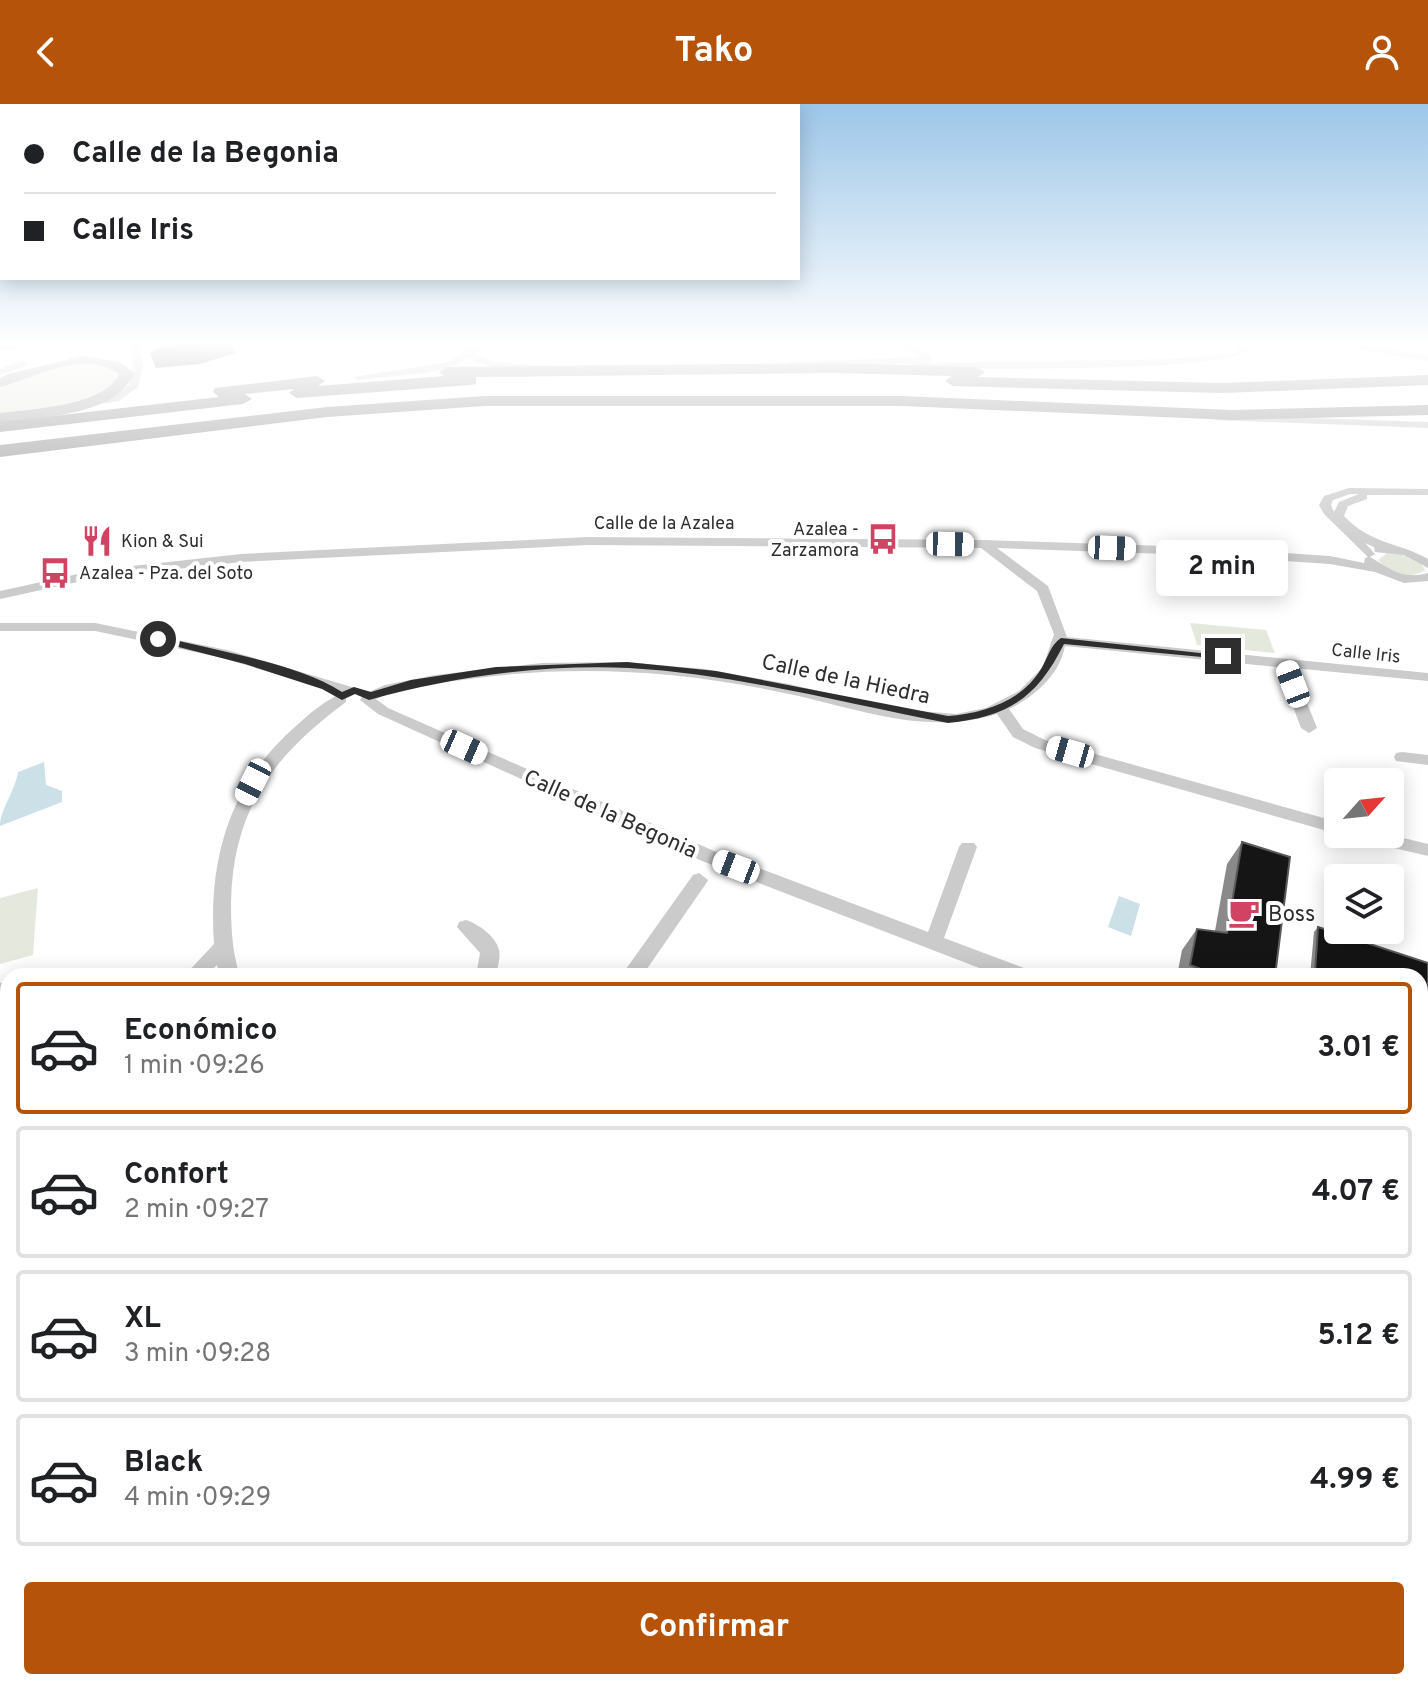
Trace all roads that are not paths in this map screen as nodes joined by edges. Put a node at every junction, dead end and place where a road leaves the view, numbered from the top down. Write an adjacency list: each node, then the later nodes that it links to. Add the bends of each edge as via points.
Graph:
1 (103, 417): 6 (highway)
2 (171, 417): 7 (highway)
3 (301, 417): 8 (highway)
4 (1222, 417): 5 (street)
5 (1428, 425)
6 (0, 427)
7 (0, 439)
8 (0, 451)
9 (1428, 494): 12 (street, via 1373,496 1343,504 1338,516 1350,531); 13 (street, via 1349,491 1328,498 1328,512)
10 (984, 544): 11 (street, Calle de la Azalea); 16 (street); 21 (street, Calle de la Azalea, via 587,541 241,558 96,574)
11 (1023, 546): 15 (street, Calle de la Azalea); 16 (street, via 1010,555)
12 (1389, 549): 13 (street, Calle de la Azalea); 14 (street)
13 (1368, 554): 15 (street, Calle de la Azalea); 17 (street)
14 (1424, 559)
15 (1330, 560): 17 (street, Calle de la Azalea)
16 (1013, 567): 25 (street, via 1043,589)
17 (1377, 569): 19 (street, Calle de la Azalea)
18 (1428, 577): 19 (street)
19 (1401, 579): 20 (street, Calle de la Azalea)
20 (1428, 593)
21 (0, 595): 22 (street, via 9,600)
22 (4, 613): 23 (street, Calle de la Begonia)
23 (45, 625): 24 (street, Calle de la Begonia); 28 (street, Calle de la Begonia, via 95,627 222,653)
24 (0, 627)
25 (1061, 641): 26 (street, Calle Iris); 29 (street, via 1044,674)
26 (1284, 663): 27 (street, Calle Iris); 30 (street)
27 (1428, 677)
28 (355, 698): 29 (street, Calle de la Hiedra, via 496,670 627,665 716,675 932,719 975,717); 39 (street, Calle de la Begonia, via 708,856); 40 (street, Calle de la Hiedra, via 300,730 253,782 226,854)
29 (1001, 709): 33 (street, via 1018,733 1040,744)
30 (1309, 728)
31 (1402, 757): 32 (street)
32 (1428, 760)
33 (1324, 824)
34 (1404, 844): 36 (street)
35 (968, 847): 39 (street)
36 (1428, 850)
37 (699, 880): 44 (street)
38 (466, 927): 43 (street, via 490,951)
39 (933, 943): 45 (street, Calle de la Begonia)
40 (223, 947): 41 (street); 42 (street, Calle de la Hiedra)
41 (202, 968)
42 (228, 968)
43 (489, 968)
44 (637, 968)
45 (1000, 968)

